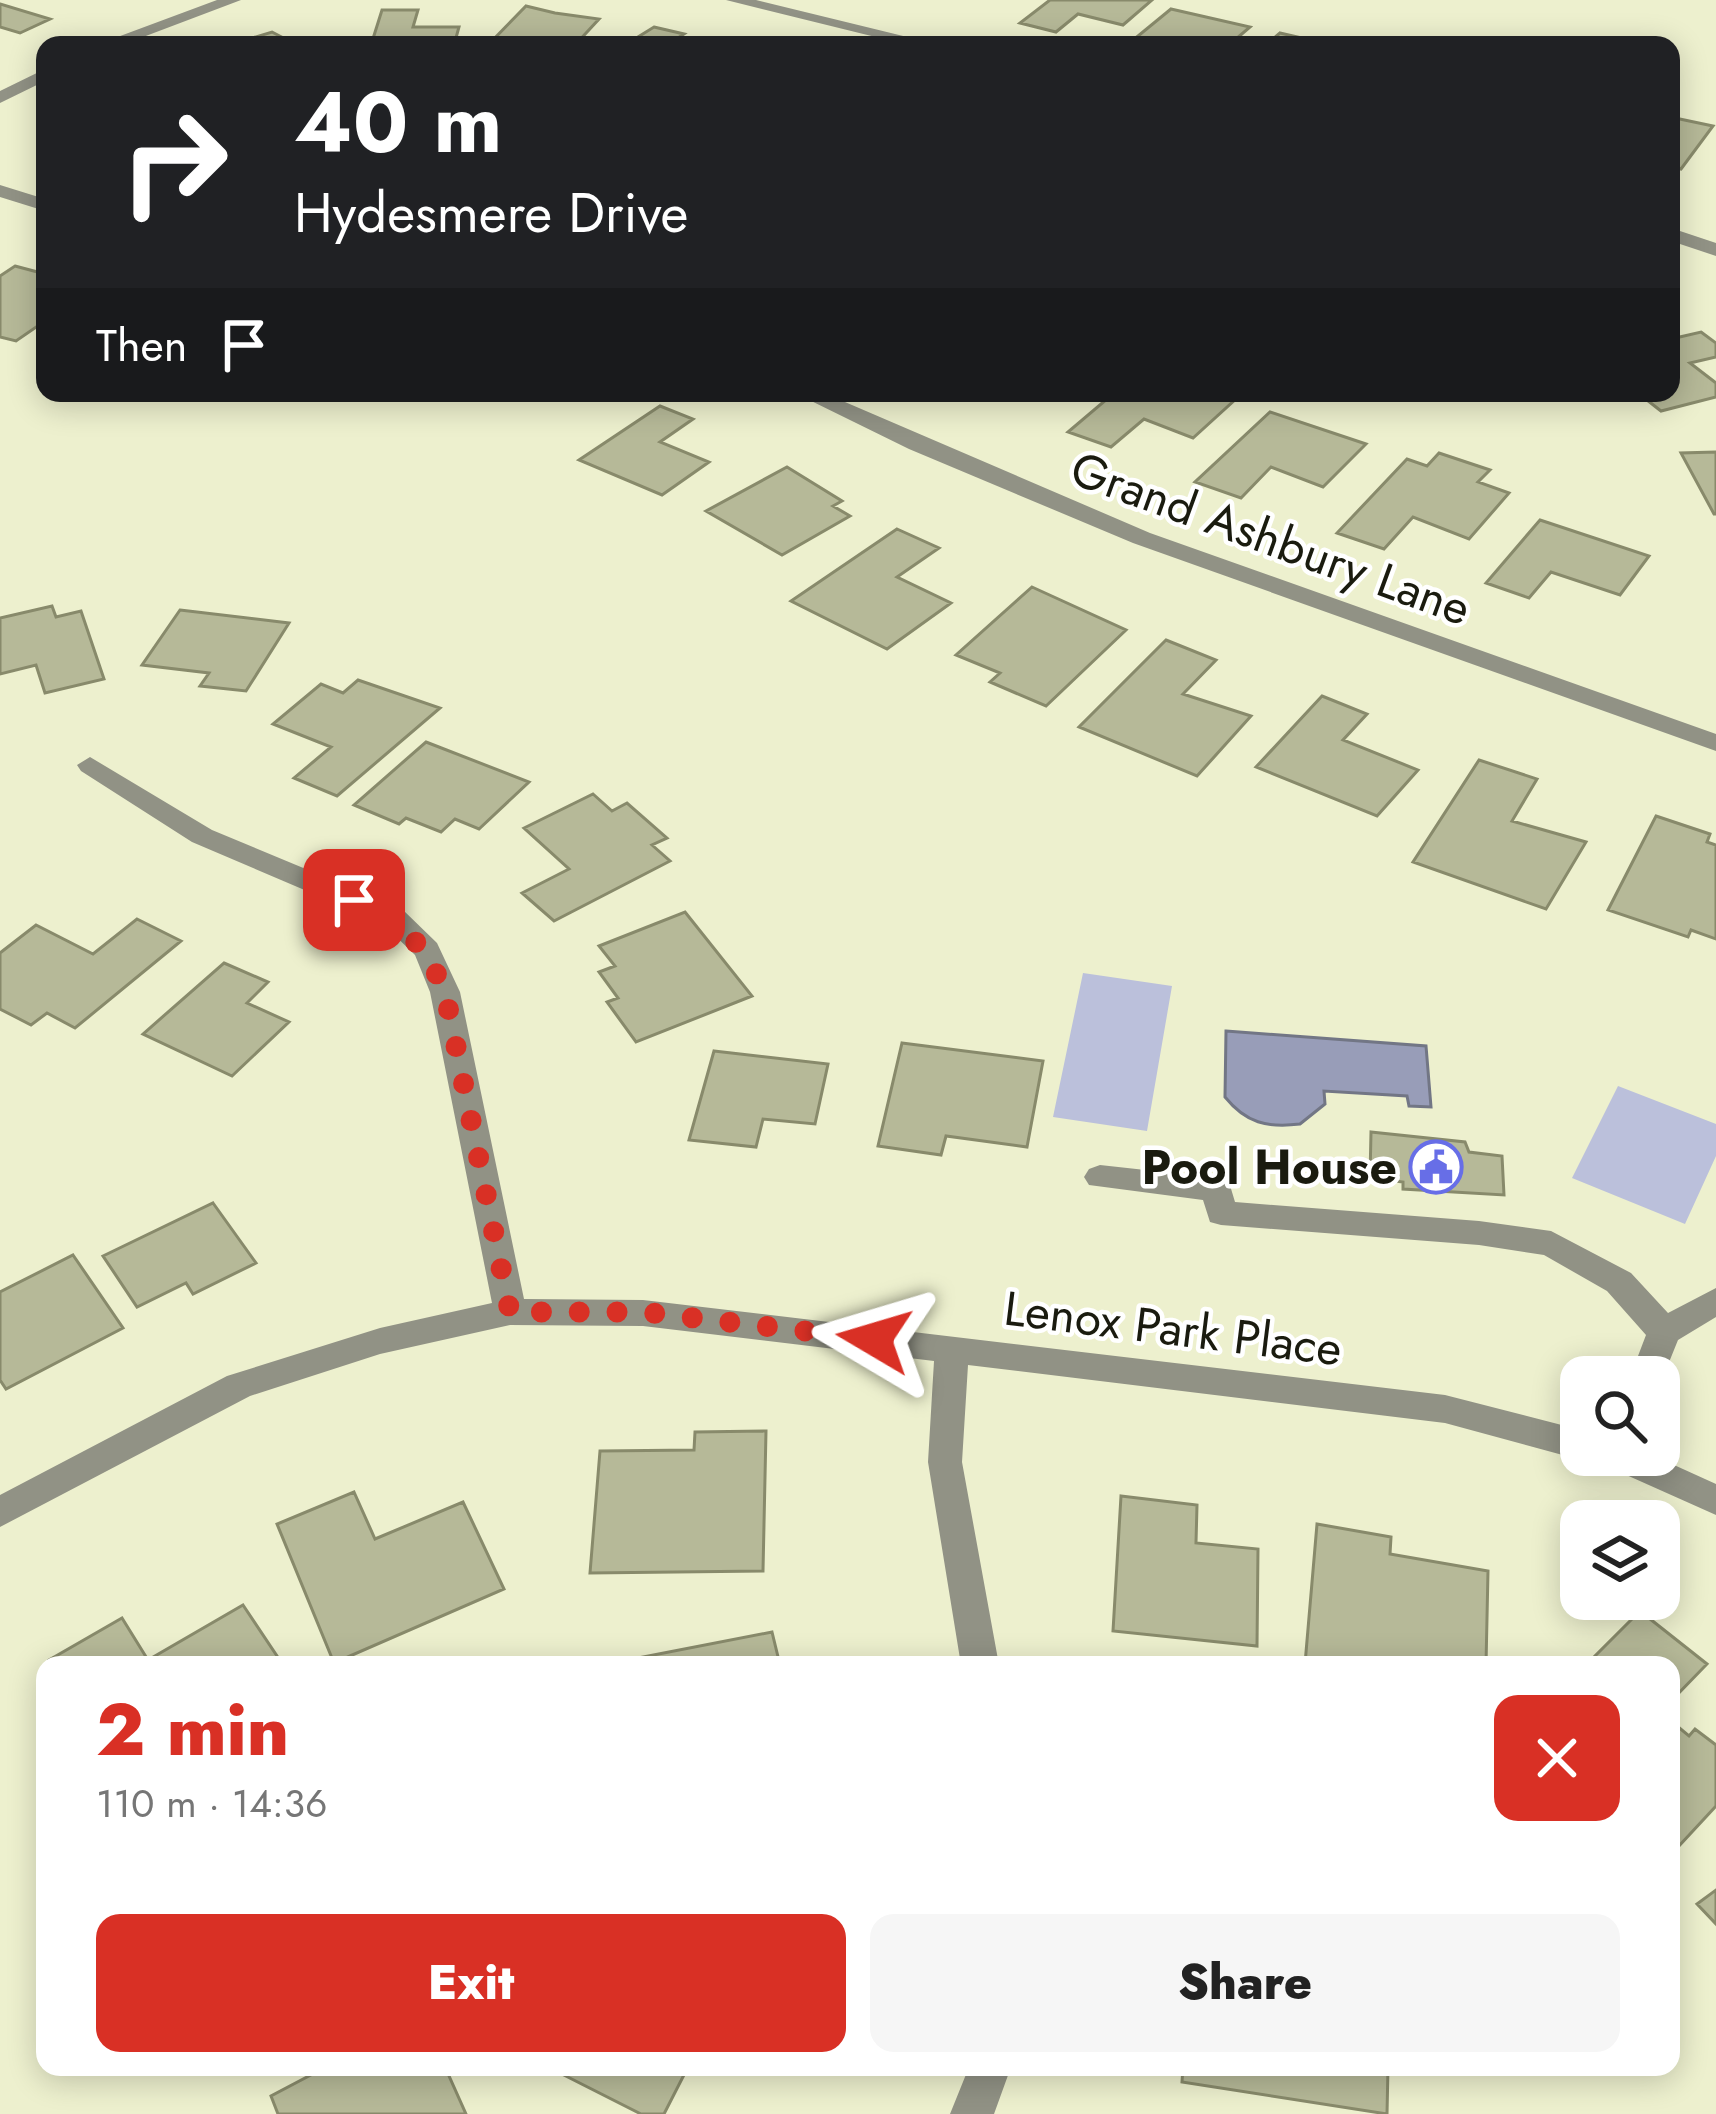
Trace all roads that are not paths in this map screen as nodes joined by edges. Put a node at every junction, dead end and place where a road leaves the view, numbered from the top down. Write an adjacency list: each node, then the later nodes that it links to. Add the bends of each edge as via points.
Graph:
1 (232, 0): 3 (street)
2 (734, 0): 4 (street)
3 (130, 36)
4 (892, 36)
5 (36, 79): 6 (street)
6 (0, 98)
7 (0, 190): 8 (street)
8 (36, 203)
9 (1680, 237): 10 (street)
10 (1716, 250)
11 (824, 402): 12 (street, Grand Ashbury Lane, via 935,456 1184,556)
12 (1716, 743)
13 (89, 765): 16 (street, via 202,836 392,916 427,950 445,992)
14 (1100, 1177): 17 (street, via 1218,1190 1221,1213 1551,1244 1619,1282)
15 (1716, 1301): 17 (street)
16 (510, 1312): 18 (street, Lenox Park Place, via 643,1312); 23 (street, Lenox Park Place, via 380,1341 238,1386)
17 (1664, 1333): 19 (street)
18 (952, 1349): 20 (street, Lenox Park Place, via 1444,1409); 24 (street, via 945,1462)
19 (1655, 1356)
20 (1560, 1439)
21 (1663, 1476): 22 (street)
22 (1716, 1500)
23 (0, 1512)
24 (978, 1656)
25 (986, 2076): 26 (street)
26 (972, 2114)

